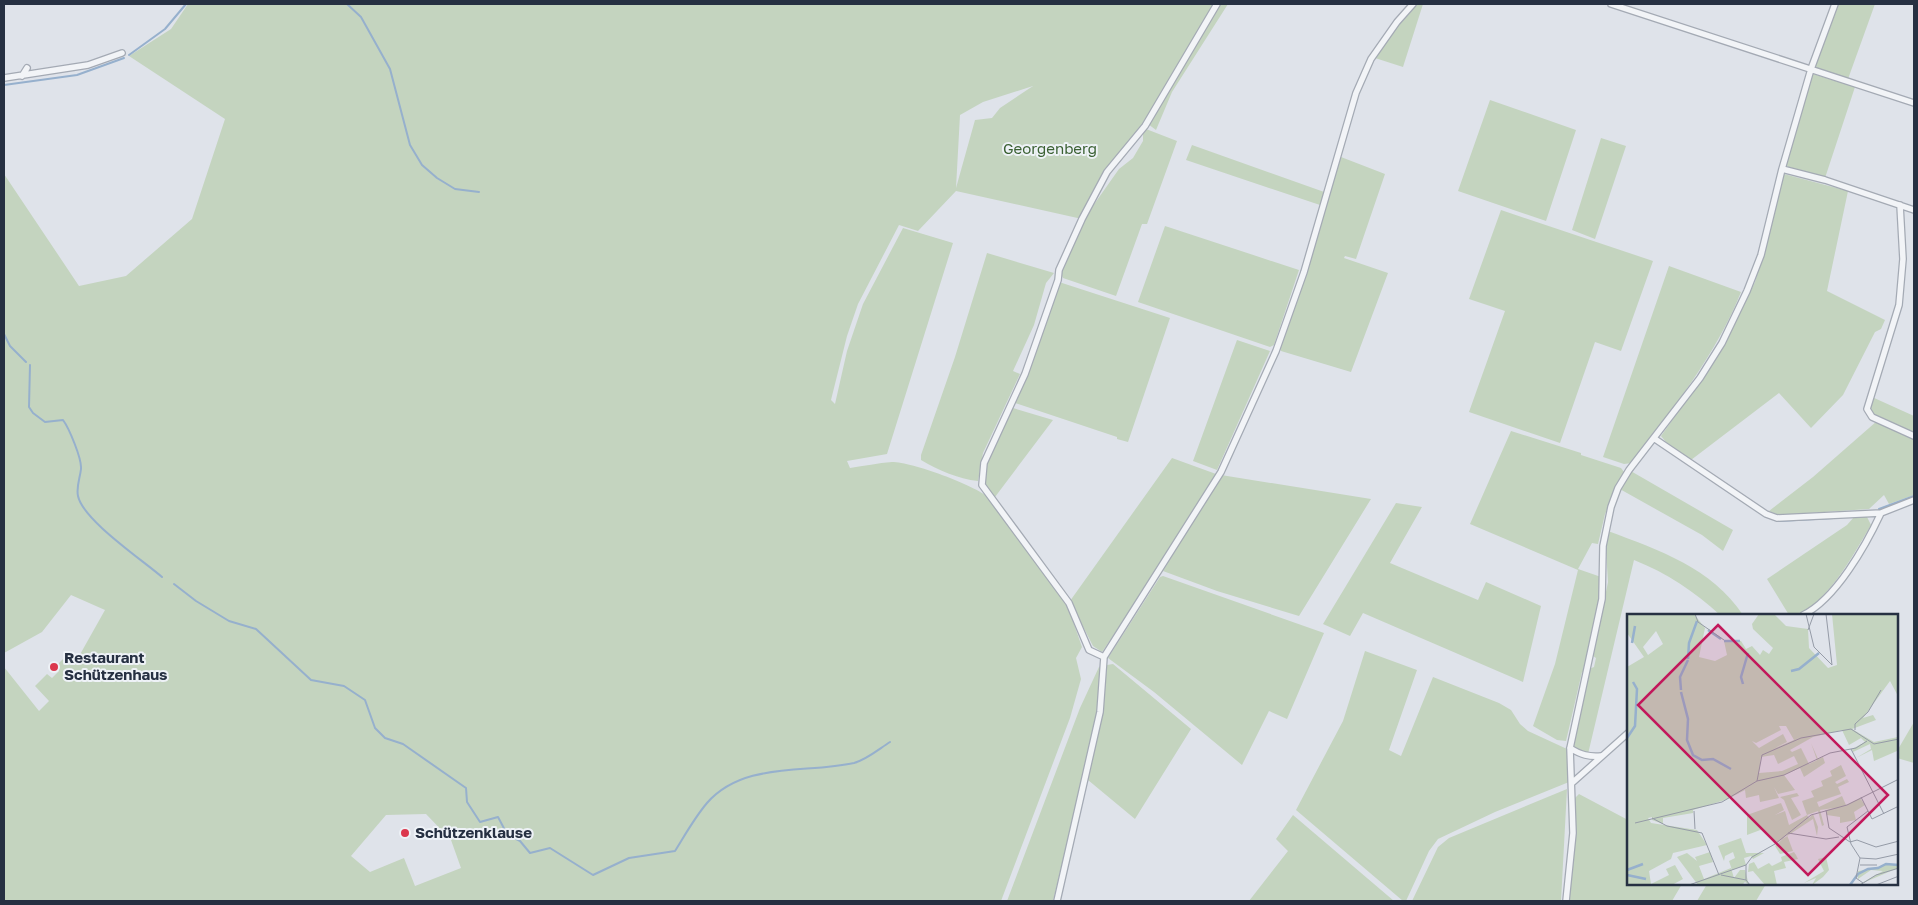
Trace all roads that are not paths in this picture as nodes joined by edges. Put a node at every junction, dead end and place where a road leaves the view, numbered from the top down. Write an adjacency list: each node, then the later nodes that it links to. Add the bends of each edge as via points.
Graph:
1 (1217, 4): 19 (street, via 1145,126 1107,172 1082,220 1059,270 1025,374 984,463 982,484 1069,603 1089,650)
2 (1413, 4): 19 (street, via 1371,59 1356,92 1304,272 1276,351 1221,472)
3 (1611, 4): 7 (street)
4 (1835, 4): 7 (street)
5 (122, 53): 8 (street, via 88,65)
6 (27, 68): 8 (street)
7 (1811, 69): 10 (street); 11 (street)
8 (22, 76): 9 (street)
9 (4, 78)
10 (1914, 103)
11 (1782, 169): 12 (street); 15 (street, via 1761,255 1747,291 1722,343)
12 (1900, 205): 13 (street); 14 (street, via 1903,259 1899,305 1867,408 1872,417)
13 (1914, 210)
14 (1914, 436)
15 (1655, 439): 17 (street, via 1766,514 1777,518); 21 (street, via 1618,488 1611,507 1602,546 1602,598)
16 (1914, 500): 17 (street)
17 (1882, 513): 18 (street, via 1859,554 1825,600)
18 (1805, 614)
19 (1104, 657): 24 (street, via 1100,712)
20 (1627, 734): 22 (street)
21 (1570, 748): 22 (street, via 1579,754); 23 (street)
22 (1601, 756): 23 (street)
23 (1572, 783): 25 (street, via 1573,833)
24 (1057, 901)
25 (1566, 901)

